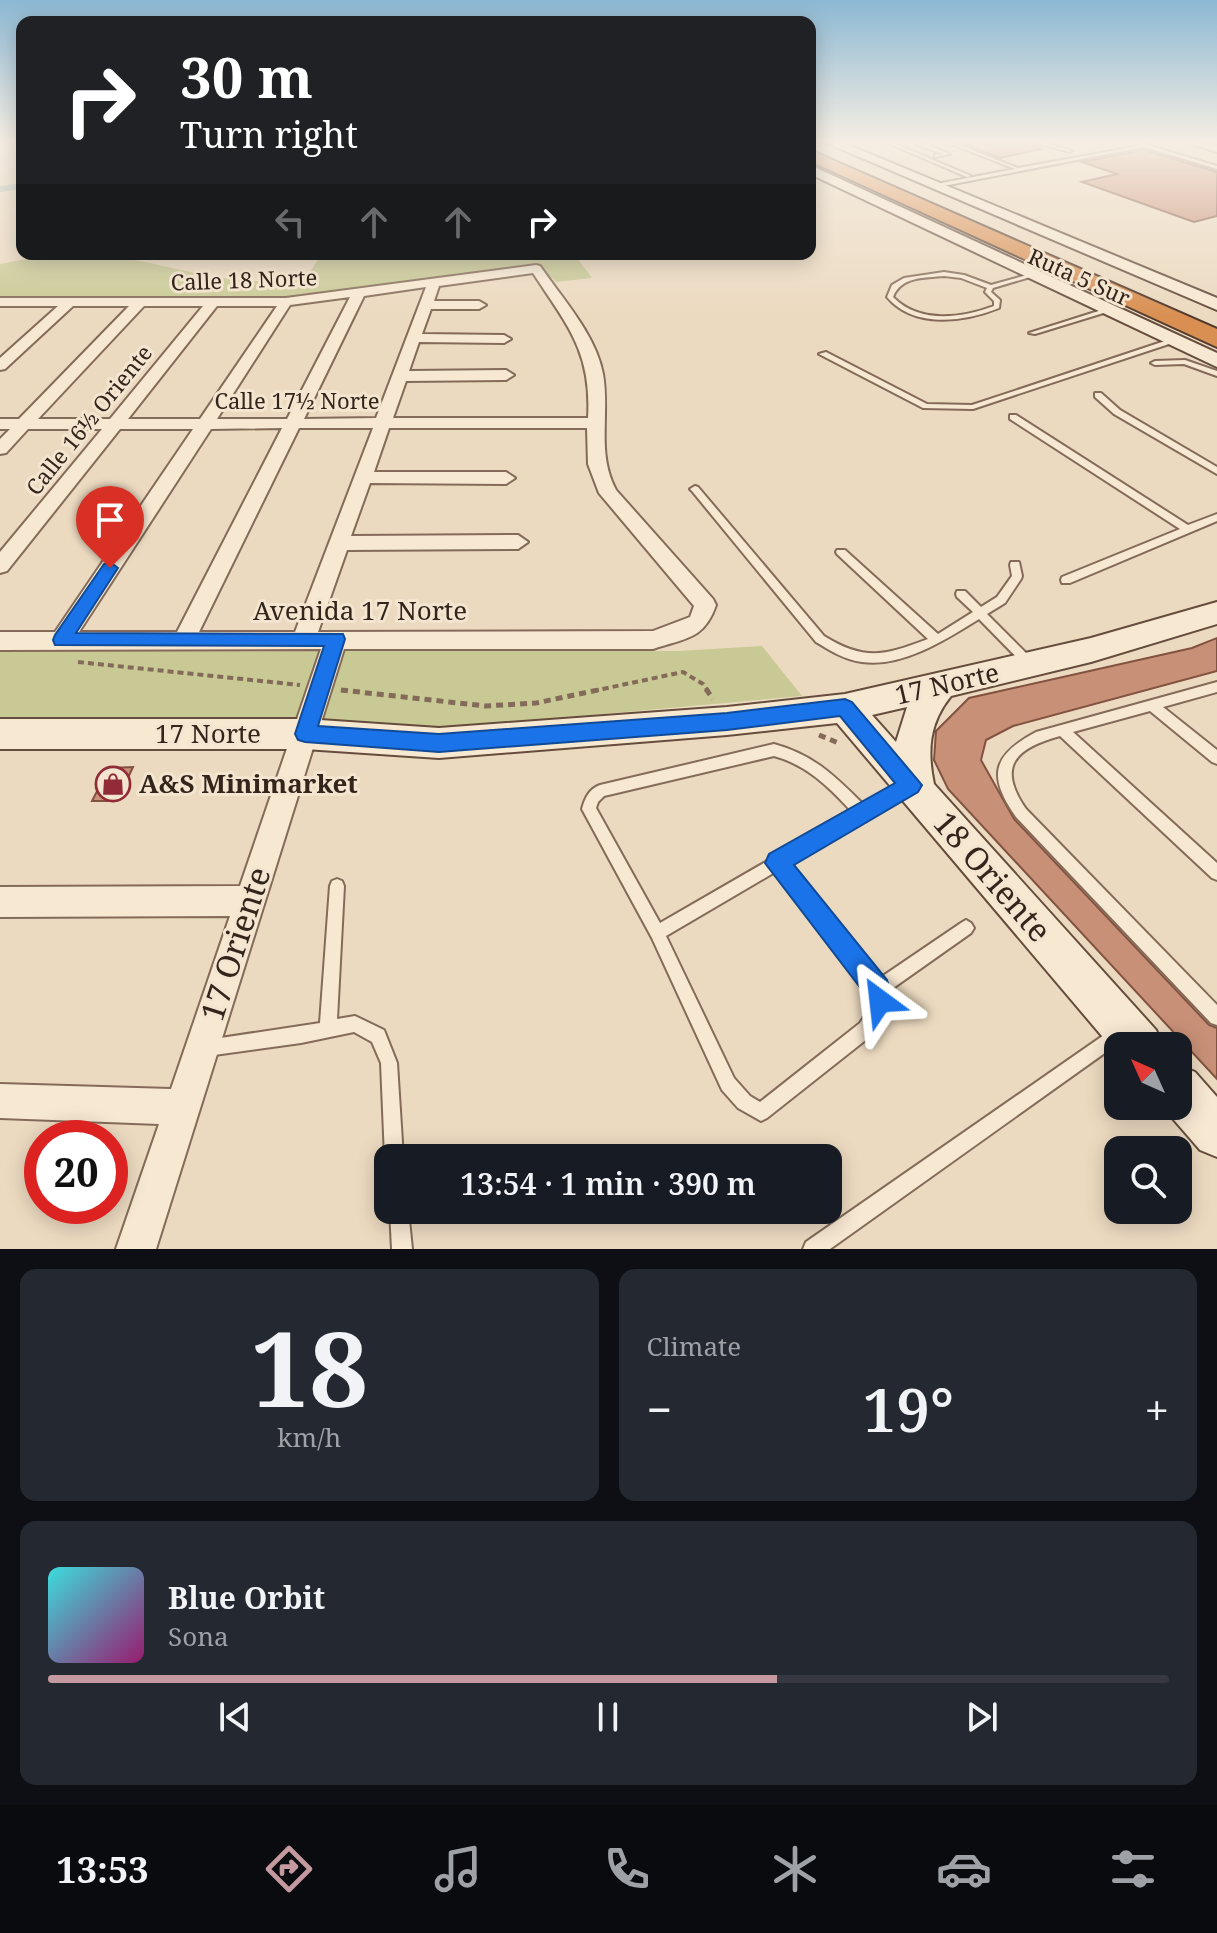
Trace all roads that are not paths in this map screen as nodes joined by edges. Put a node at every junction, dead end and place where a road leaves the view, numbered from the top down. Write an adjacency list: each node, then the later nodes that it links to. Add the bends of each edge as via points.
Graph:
1 (874, 199): 5 (street)
2 (908, 199): 22 (highway, Ruta 5 Sur)
3 (933, 199): 18 (highway, Ruta 5 Sur)
4 (965, 199): 16 (street)
5 (1034, 275): 7 (lane); 17 (street)
6 (434, 283): 8 (street, Calle 18 Norte); 14 (street); 37 (street, Calle 18 Norte, via 536,269 592,360)
7 (991, 287): 7 (lane, via 988,292 997,307 966,318 920,314 890,297 900,282 925,276 951,274)
8 (359, 293): 13 (street, Calle 18 Norte); 35 (street)
9 (0, 302): 10 (street, Calle 18 Norte)
10 (70, 302): 11 (street, Calle 18 Norte); 27 (street)
11 (140, 302): 12 (street, Calle 18 Norte); 39 (street)
12 (213, 302): 13 (street, Calle 18 Norte); 33 (street, Calle 16½ Oriente)
13 (286, 302): 34 (street)
14 (426, 305): 15 (street); 20 (street)
15 (479, 305)
16 (1217, 305)
17 (1108, 310): 19 (lane); 23 (street)
18 (1217, 325)
19 (1033, 333)
20 (414, 338): 21 (street); 30 (street)
21 (504, 339)
22 (1217, 339)
23 (1174, 341): 24 (lane, via 973,407 926,406); 25 (street)
24 (823, 354)
25 (1217, 361)
26 (1155, 363): 28 (lane, via 1185,362)
27 (0, 366)
28 (1217, 374)
29 (506, 375): 30 (street)
30 (400, 376): 36 (street)
31 (1098, 395): 41 (lane, via 1117,412)
32 (1013, 417): 46 (lane)
33 (115, 423): 34 (street, Calle 17½ Norte); 39 (street, Calle 17½ Norte); 51 (street, Calle 16½ Oriente)
34 (205, 423): 35 (street, Calle 17½ Norte); 58 (street)
35 (295, 423): 36 (street, Calle 17½ Norte); 59 (street)
36 (383, 423): 37 (street, Calle 17½ Norte); 42 (street)
37 (595, 423): 57 (street, Avenida 17 Norte, via 596,469 602,483 705,605 699,622 653,640)
38 (0, 424): 39 (street, Calle 17½ Norte)
39 (24, 424): 40 (street)
40 (0, 449)
41 (1217, 471)
42 (363, 477): 43 (street); 48 (street)
43 (506, 478)
44 (695, 489): 60 (lane, via 829,646 844,655 875,660)
45 (1217, 517): 46 (lane)
46 (1189, 530): 52 (lane)
47 (518, 542): 48 (street)
48 (339, 543): 56 (street)
49 (841, 552): 60 (lane)
50 (1015, 565): 54 (lane, via 1017,576 1010,590)
51 (0, 566)
52 (1066, 580)
53 (961, 594): 54 (lane)
54 (980, 612): 60 (lane); 62 (lane)
55 (1217, 613): 62 (street, 17 Norte)
56 (304, 639): 57 (street, Avenida 17 Norte); 59 (street, Avenida 17 Norte)
57 (336, 639): 69 (street, 17 Oriente)
58 (62, 640): 59 (street, Avenida 17 Norte); 61 (street, Avenida 17 Norte)
59 (184, 640)
60 (937, 640)
61 (0, 641)
62 (1031, 664): 63 (street, 17 Norte)
63 (940, 686): 66 (street, 17 Norte); 71 (street, via 923,705 913,728)
64 (1215, 689): 65 (lane)
65 (1152, 705): 67 (lane); 70 (lane)
66 (845, 708): 69 (street, 17 Norte, via 439,743); 71 (street, 18 Oriente)
67 (1062, 730): 74 (lane); 81 (lane, via 1024,743 1010,755 1003,783 1010,798)
68 (0, 734): 69 (street, 17 Norte)
69 (305, 734): 76 (street, 17 Oriente)
70 (1217, 758)
71 (915, 790): 72 (lane); 83 (street, 18 Oriente)
72 (862, 813): 73 (lane); 79 (lane, via 810,763 774,750 600,791 589,809)
73 (777, 863): 79 (lane); 80 (lane)
74 (1217, 873)
75 (337, 886): 82 (lane)
76 (251, 901): 77 (street); 84 (street, 17 Oriente)
77 (0, 902)
78 (966, 928): 80 (lane)
79 (657, 933): 80 (lane, via 728,1084 761,1112 866,1029 880,1001)
80 (878, 989)
81 (1217, 1017)
82 (328, 1029): 84 (lane); 90 (lane, via 355,1024 378,1036 389,1063)
83 (1128, 1032)
84 (202, 1048): 88 (street, 17 Oriente)
85 (1104, 1056): 94 (lane)
86 (0, 1101): 88 (street)
87 (1192, 1105): 89 (street)
88 (183, 1107): 92 (street, 17 Oriente)
89 (1217, 1133)
90 (393, 1144)
91 (400, 1224): 93 (lane)
92 (136, 1249)
93 (402, 1249)
94 (813, 1249)

